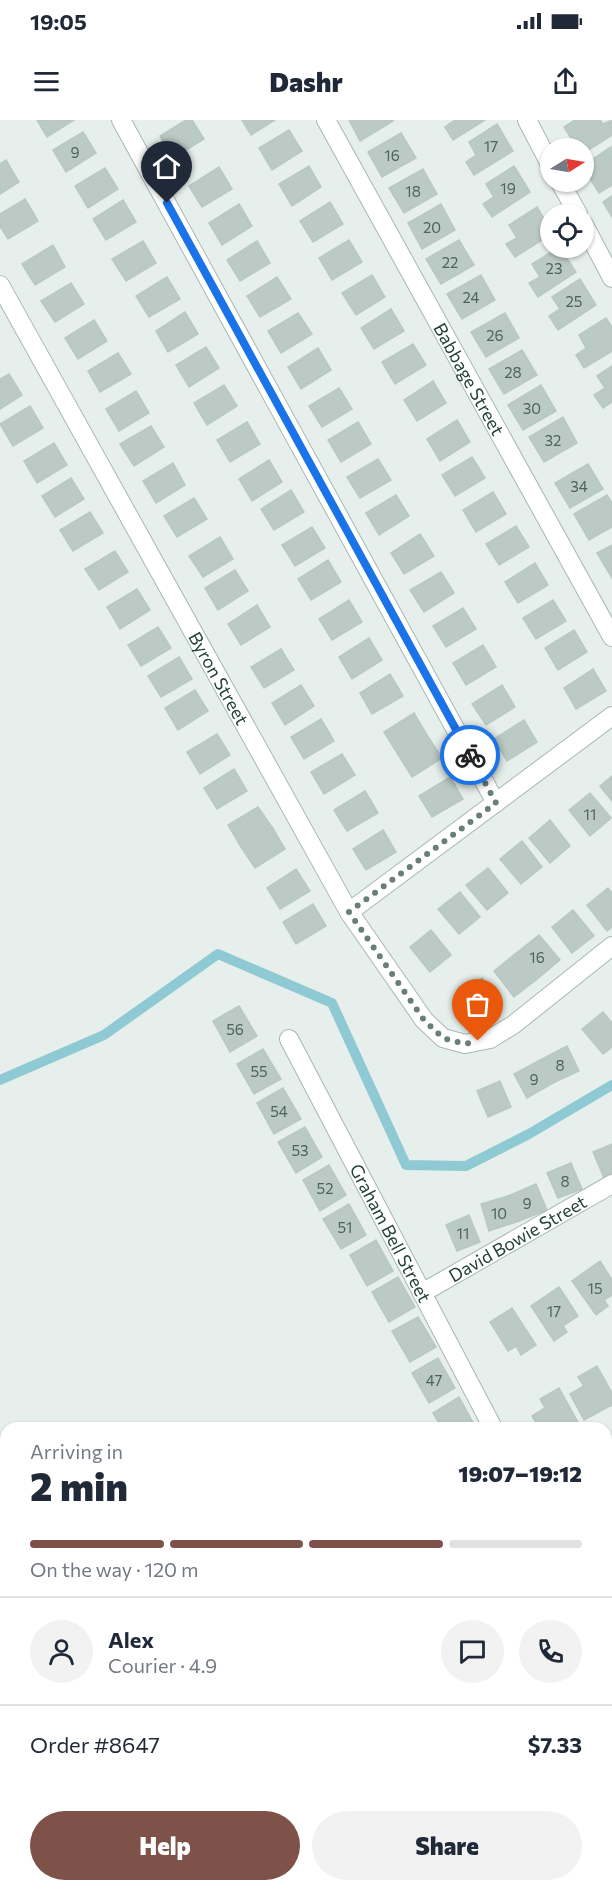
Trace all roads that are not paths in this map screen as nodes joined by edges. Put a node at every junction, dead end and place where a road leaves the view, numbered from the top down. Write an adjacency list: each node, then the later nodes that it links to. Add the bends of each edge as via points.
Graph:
1 (121, 120): 10 (street)
2 (326, 120): 8 (street, Babbage Street)
3 (527, 120): 4 (street)
4 (540, 145)
5 (594, 244): 6 (street)
6 (612, 278)
7 (0, 285): 11 (street, Byron Street)
8 (612, 637)
9 (612, 716): 10 (street)
10 (496, 803): 11 (street)
11 (349, 912): 12 (street, Byron Street, via 424,1020 443,1038 465,1044 490,1039 513,1024)
12 (612, 946)
13 (289, 1039): 15 (street, Graham Bell Street)
14 (612, 1184): 15 (street, David Bowie Street)
15 (422, 1293): 16 (street, Graham Bell Street)
16 (491, 1422)

